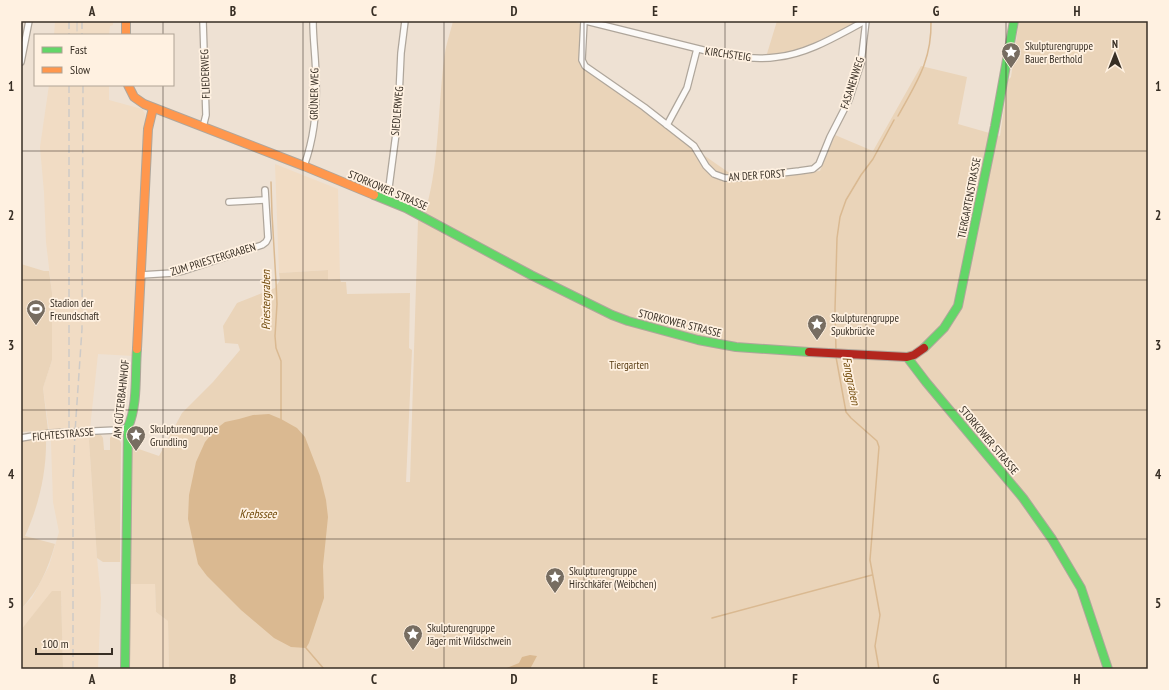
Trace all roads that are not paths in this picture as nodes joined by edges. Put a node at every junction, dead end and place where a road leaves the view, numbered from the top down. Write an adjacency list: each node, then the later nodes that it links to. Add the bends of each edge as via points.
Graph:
1 (29, 21): 11 (street)
2 (126, 21): 9 (main road)
3 (203, 21): 15 (street, FLIEDERWEG, via 206,115)
4 (313, 21): 16 (street, GRÜNER WEG, via 316,100)
5 (405, 21): 20 (street, SIEDLERWEG, via 398,118)
6 (585, 21): 10 (street, KIRCHSTEIG); 14 (street, AN DER FORST, via 582,60 585,66)
7 (866, 21): 10 (street, KIRCHSTEIG, via 807,49 780,57 738,57); 17 (street, FASANENWEG, via 861,63 849,100)
8 (1014, 21): 23 (main road, TIERGARTENSTRASSE, via 958,306 946,325 926,347 917,354)
9 (126, 34)
10 (697, 49): 14 (street, via 687,88)
11 (21, 59)
12 (128, 86): 13 (main road, STORKOWER STRASSE, via 137,100)
13 (153, 108): 15 (main road, STORKOWER STRASSE); 22 (main road, AM GÜTERBAHNHOF, via 148,129)
14 (667, 125): 17 (street, AN DER FORST, via 694,146 714,174 725,178 799,171 814,168)
15 (203, 127): 16 (main road, STORKOWER STRASSE)
16 (306, 162): 20 (main road, STORKOWER STRASSE)
17 (819, 164)
18 (265, 190): 19 (street, ZUM PRIESTERGRABEN)
19 (265, 200): 21 (street); 22 (street, ZUM PRIESTERGRABEN, via 268,238 262,245 183,271)
20 (387, 200): 23 (main road, STORKOWER STRASSE, via 628,321 736,348)
21 (229, 202)
22 (141, 275): 24 (main road, AM GÜTERBAHNHOF, via 134,402)
23 (907, 357): 27 (main road, STORKOWER STRASSE, via 1023,498 1052,540 1084,594)
24 (128, 427): 25 (street, FICHTESTRASSE); 26 (main road, AM GÜTERBAHNHOF)
25 (21, 438)
26 (125, 669)
27 (1108, 669)

